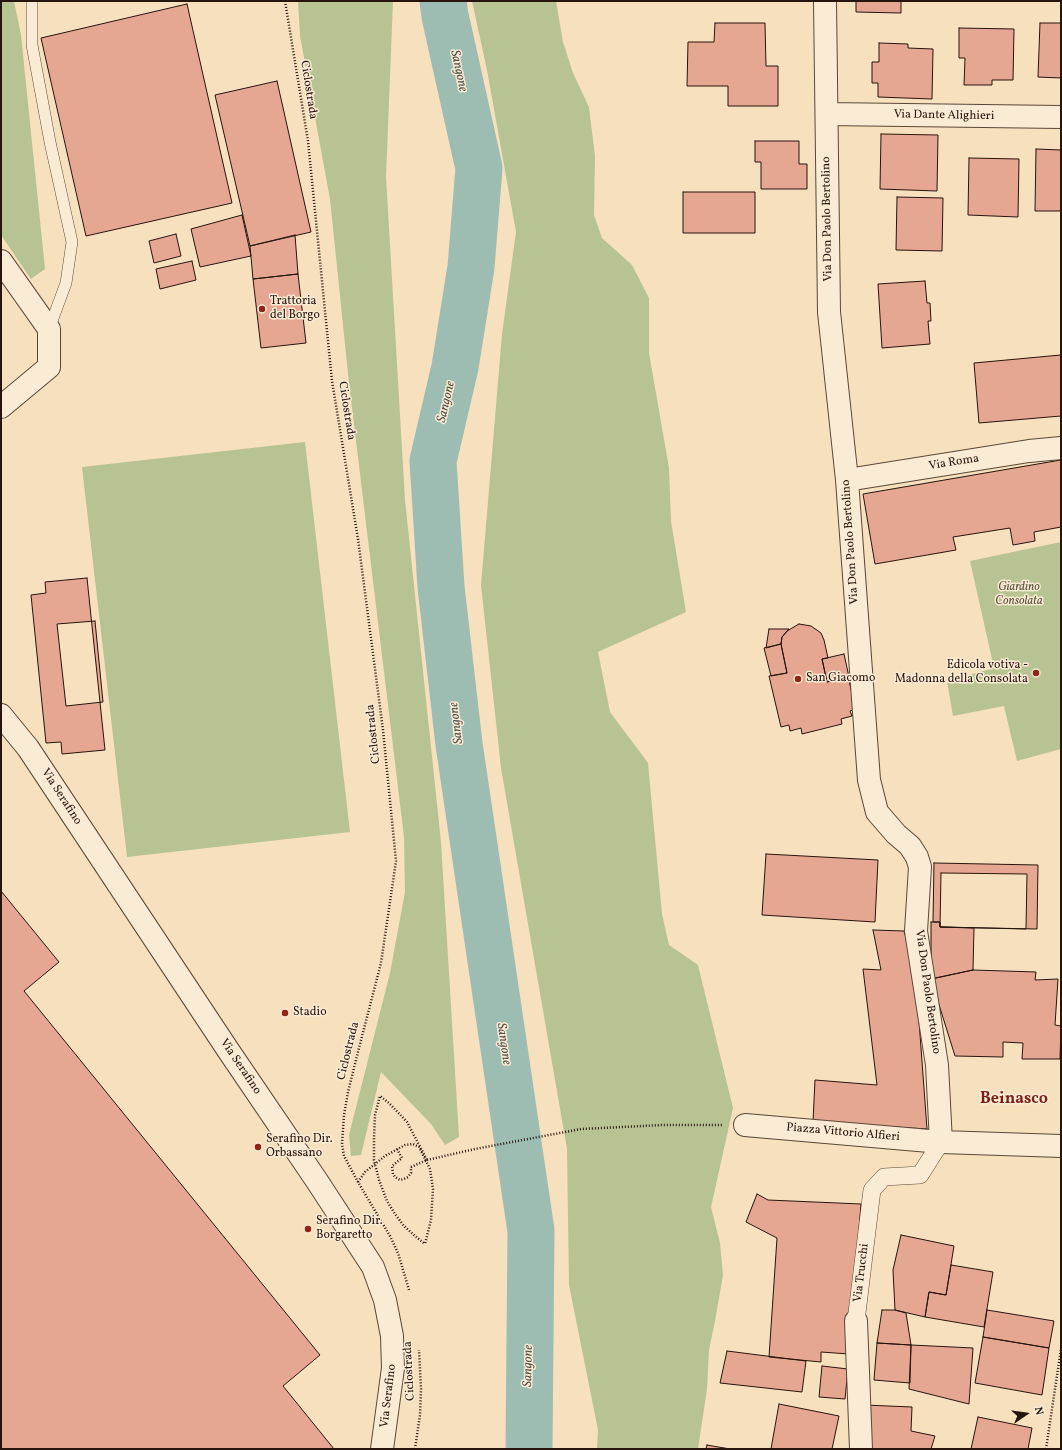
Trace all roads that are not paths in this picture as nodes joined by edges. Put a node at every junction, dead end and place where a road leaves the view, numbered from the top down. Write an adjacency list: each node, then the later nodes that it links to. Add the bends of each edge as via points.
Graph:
1 (32, 1): 6 (lane, via 32,45 72,242 66,283)
2 (826, 1): 3 (street, Via Don Paolo Bertolino)
3 (827, 114): 4 (street, Via Dante Alighieri); 9 (street, Via Don Paolo Bertolino, via 829,312)
4 (1061, 117)
5 (1, 261): 6 (street)
6 (49, 329): 7 (street, via 49,367)
7 (1, 407)
8 (1061, 448): 9 (street, Via Roma)
9 (847, 480): 12 (street, Via Don Paolo Bertolino, via 869,780 877,812 910,846 920,867 916,931 937,1065)
10 (1, 715): 15 (street, Via Serafino, via 28,748 373,1267 385,1300 392,1336 393,1368)
11 (744, 1125): 12 (street, Piazza Vittorio Alfieri)
12 (940, 1142): 13 (street, Piazza Vittorio Alfieri); 14 (street, Via Trucchi, via 920,1175 884,1178 872,1190)
13 (1061, 1146)
14 (856, 1321): 16 (street, Via Trucchi)
15 (382, 1449)
16 (861, 1449)

